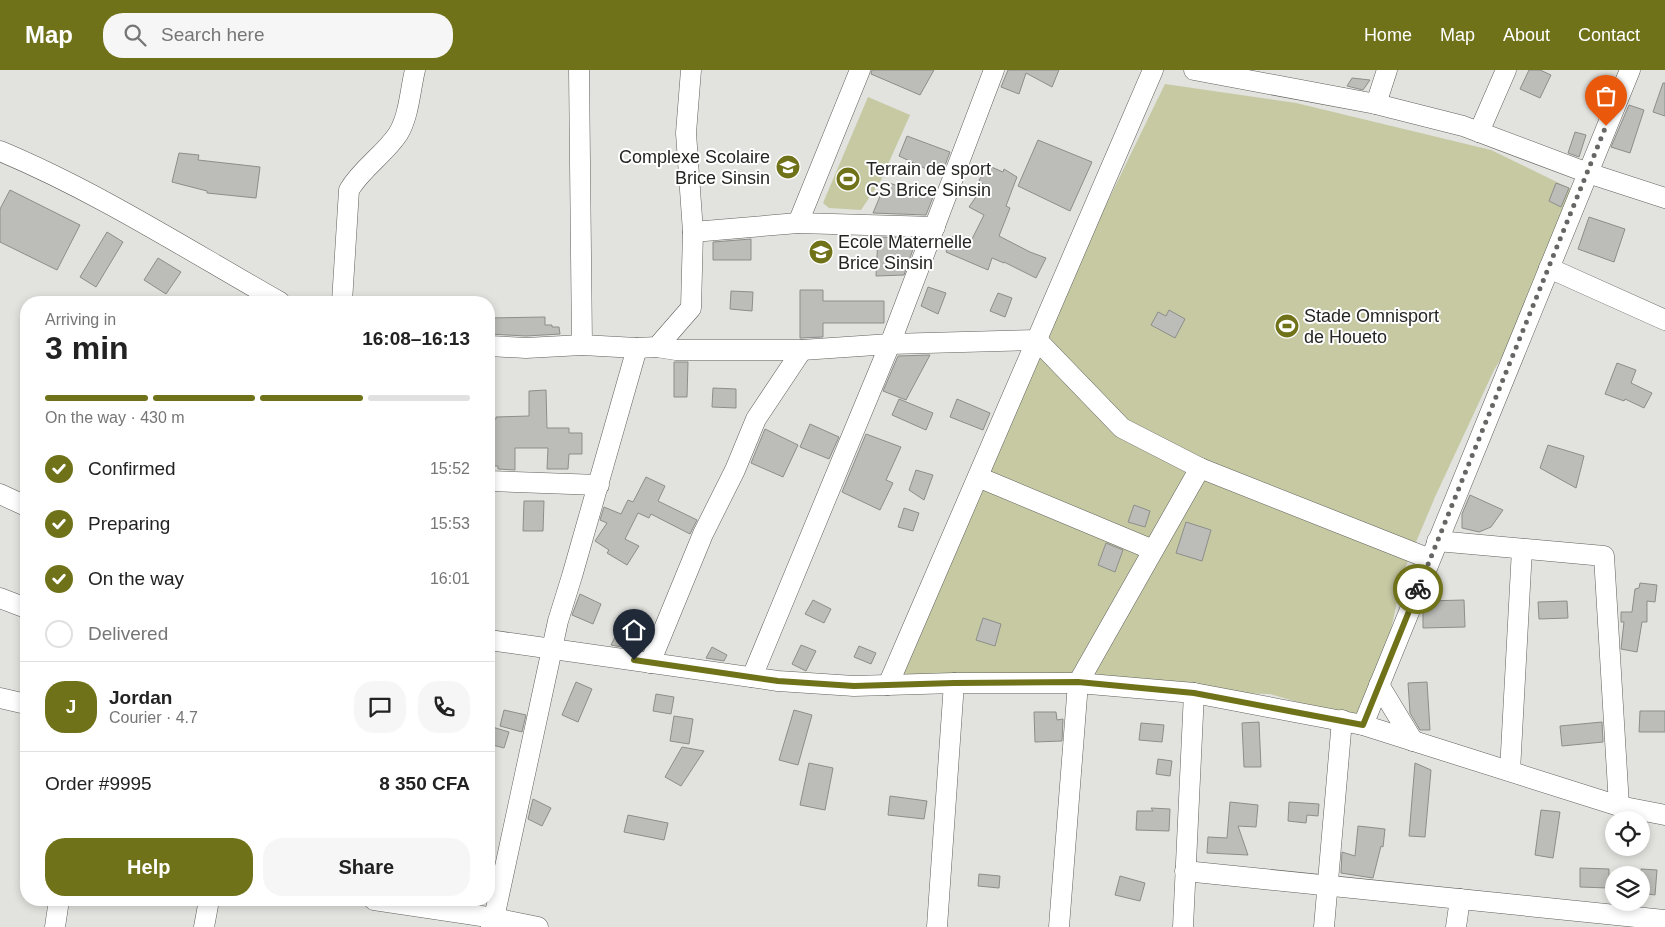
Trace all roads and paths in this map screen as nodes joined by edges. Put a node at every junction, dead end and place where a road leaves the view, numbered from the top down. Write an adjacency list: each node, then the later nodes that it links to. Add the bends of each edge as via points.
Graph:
1 (416, 70): 21 (street, via 404,122 397,135 349,190)
2 (579, 70): 25 (street)
3 (691, 70): 18 (street, via 686,134)
4 (860, 70): 16 (street)
5 (994, 70): 17 (street)
6 (1153, 70): 23 (street)
7 (1194, 70): 11 (street)
8 (1387, 70): 11 (street)
9 (1506, 70): 12 (street)
10 (1630, 70): 14 (street)
11 (1376, 104): 12 (street)
12 (1479, 132): 14 (street)
13 (0, 151): 20 (street, via 90,193)
14 (1588, 173): 15 (street); 19 (street)
15 (1665, 198)
16 (798, 223): 17 (street); 18 (street)
17 (934, 226): 24 (street)
18 (692, 232): 27 (street, via 691,308)
19 (1549, 268): 22 (street); 37 (street)
20 (270, 296)
21 (342, 296)
22 (1665, 320)
23 (1037, 340): 24 (street); 29 (street, via 1122,428); 30 (street)
24 (890, 344): 28 (street); 43 (street)
25 (582, 345): 26 (street); 27 (street)
26 (495, 346)
27 (647, 347): 28 (street); 32 (street)
28 (802, 350): 42 (street, via 756,418 735,470 703,534)
29 (1200, 468): 36 (street); 37 (street)
30 (978, 477): 36 (street); 46 (street)
31 (495, 481): 32 (street)
32 (598, 485): 41 (street)
33 (0, 494): 34 (street)
34 (20, 503)
35 (1522, 548): 37 (street); 54 (street); 55 (street, via 1604,556)
36 (1153, 550): 44 (street)
37 (1434, 550): 47 (street)
38 (0, 598): 39 (street)
39 (20, 606)
40 (495, 641): 41 (street)
41 (552, 648): 42 (street); 64 (street)
42 (650, 663): 43 (street)
43 (752, 677): 46 (street, via 854,686)
44 (1078, 682): 45 (street); 48 (street); 69 (street)
45 (954, 683): 46 (street); 68 (street)
46 (888, 685)
47 (1379, 685): 52 (street); 53 (street)
48 (1194, 693): 51 (street); 57 (street)
49 (0, 698): 50 (street)
50 (20, 703)
51 (1342, 720): 52 (street); 58 (street)
52 (1363, 725): 53 (street)
53 (1413, 740): 54 (street)
54 (1510, 771): 55 (street)
55 (1619, 806): 56 (street)
56 (1665, 814)
57 (1185, 870): 58 (street); 70 (street)
58 (1328, 885): 59 (street); 71 (street)
59 (1460, 899): 63 (street); 72 (street)
60 (57, 906): 65 (street)
61 (207, 906): 66 (street)
62 (405, 906): 64 (street)
63 (1665, 920)
64 (492, 923): 67 (street)
65 (55, 927)
66 (204, 927)
67 (538, 927)
68 (937, 927)
69 (1059, 927)
70 (1183, 927)
71 (1324, 927)
72 (1456, 927)

